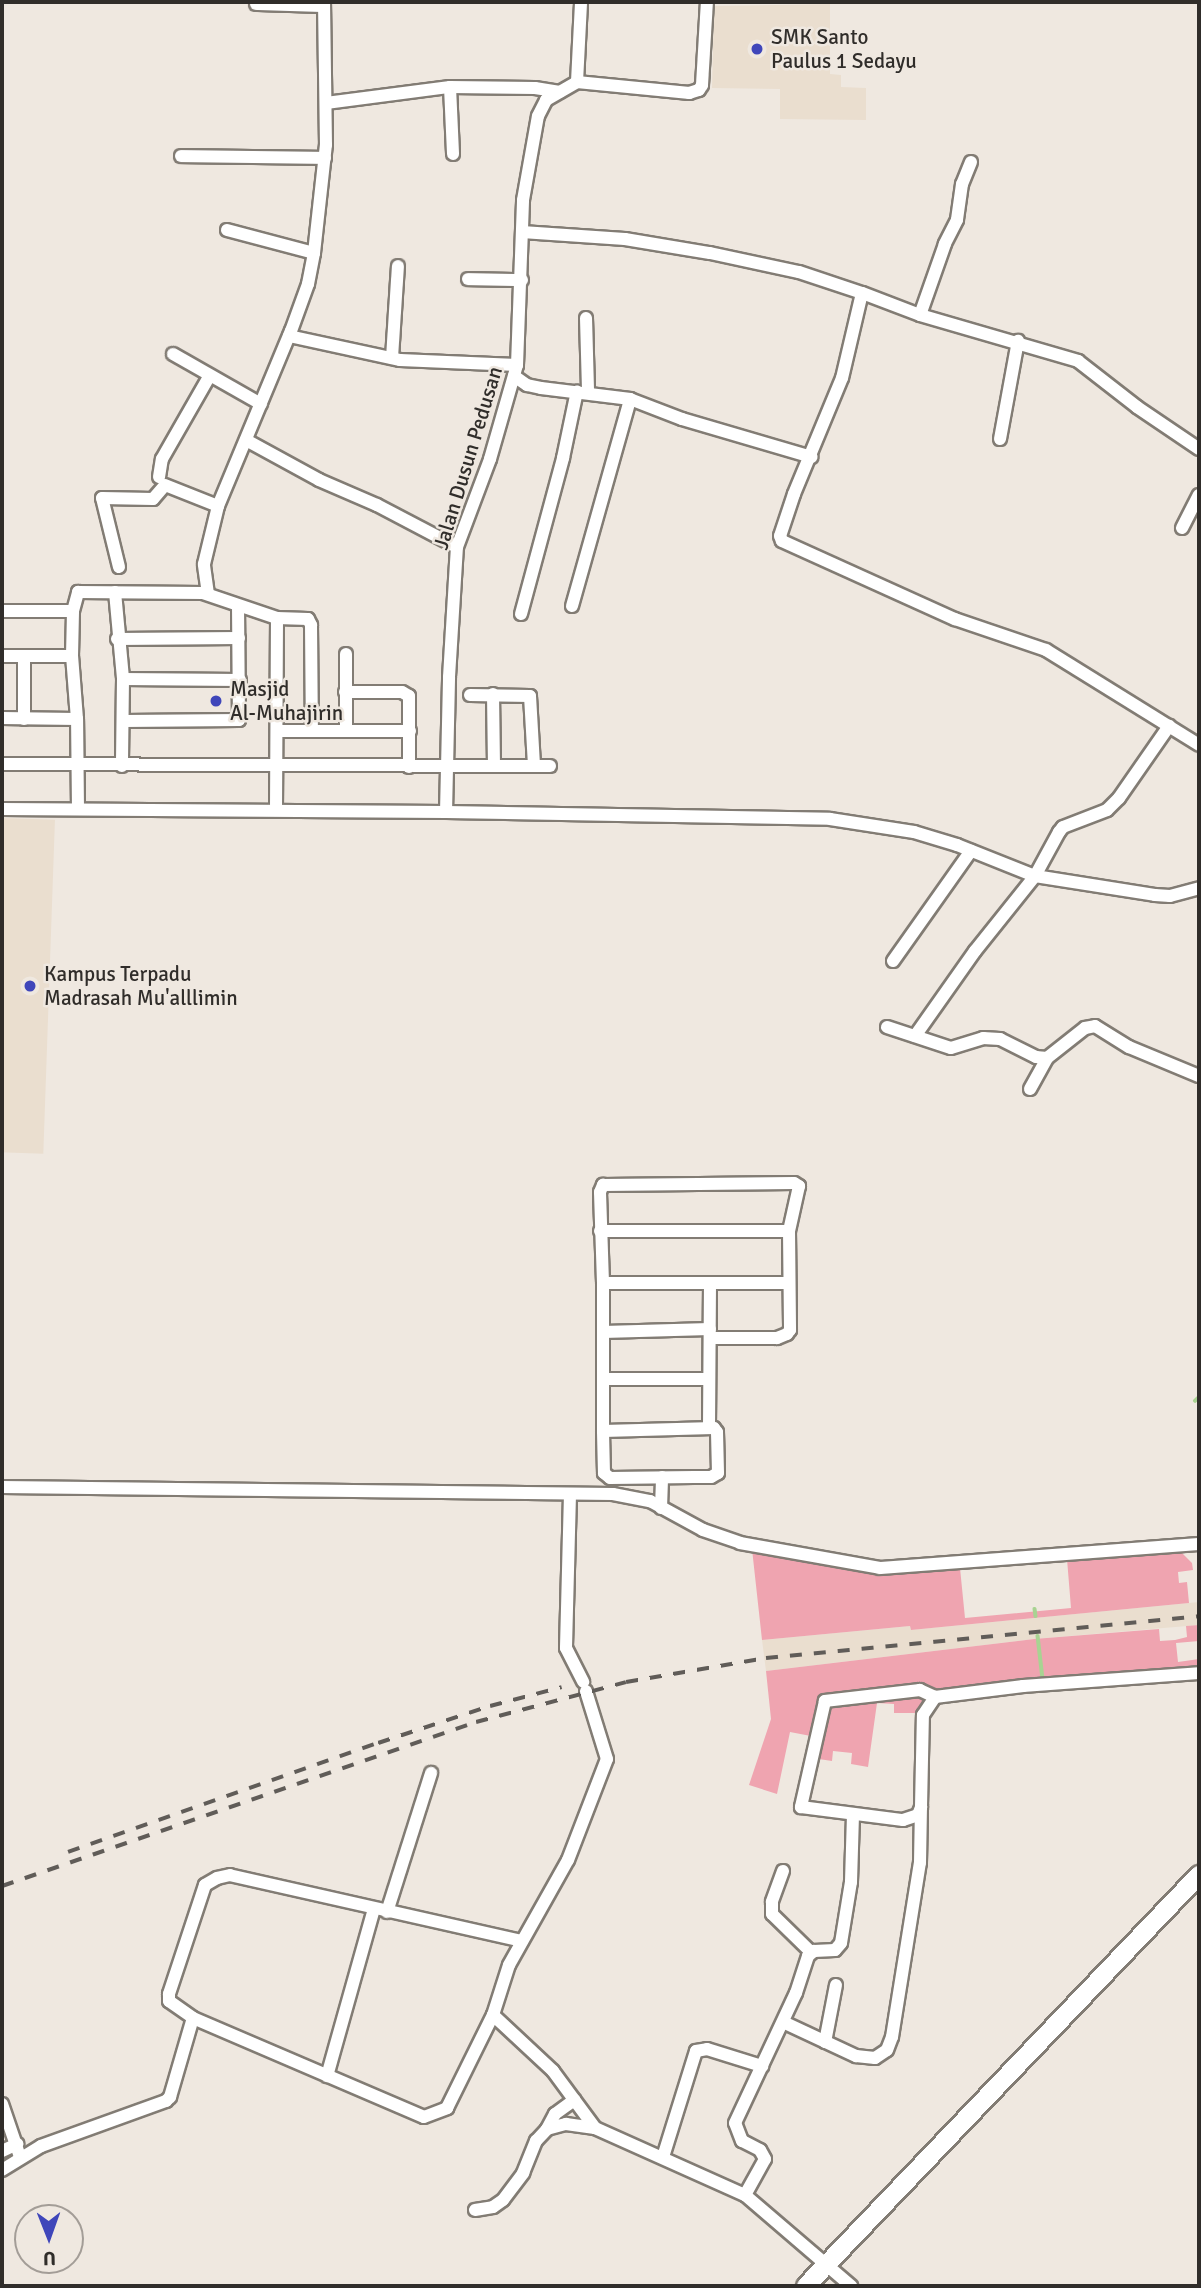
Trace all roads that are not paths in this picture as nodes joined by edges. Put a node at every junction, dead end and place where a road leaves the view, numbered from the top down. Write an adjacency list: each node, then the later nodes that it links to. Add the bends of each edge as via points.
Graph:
1 (581, 2): 5 (street)
2 (707, 2): 5 (street, via 699,89 689,93)
3 (256, 4): 4 (street)
4 (324, 4): 8 (street)
5 (577, 82): 7 (street, Jalan Dusun Pedusan)
6 (450, 87): 7 (street); 8 (street); 9 (street)
7 (561, 92): 14 (street, Jalan Dusun Pedusan, via 546,100 538,116 528,160)
8 (326, 103): 11 (street)
9 (453, 154)
10 (181, 156): 11 (street)
11 (325, 158): 15 (street)
12 (971, 162): 20 (street, via 957,220)
13 (227, 230): 15 (street)
14 (522, 232): 18 (street, Jalan Dusun Pedusan); 19 (street, via 625,239 710,253 799,272)
15 (314, 253): 22 (street)
16 (398, 265): 25 (street)
17 (468, 279): 18 (street)
18 (522, 280): 26 (street, Jalan Dusun Pedusan)
19 (862, 293): 20 (street); 34 (street, via 842,378)
20 (920, 315): 23 (street)
21 (586, 318): 28 (street)
22 (289, 336): 25 (street); 30 (street)
23 (1017, 341): 31 (street); 33 (street, via 1078,361)
24 (173, 354): 27 (street)
25 (392, 358): 26 (street)
26 (515, 370): 28 (street, via 527,384); 39 (street, Jalan Dusun Pedusan, via 490,459)
27 (209, 377): 30 (street); 35 (street, via 162,459)
28 (582, 391): 29 (street); 47 (street)
29 (630, 399): 34 (street); 43 (street)
30 (261, 404): 32 (street)
31 (1000, 439)
32 (246, 440): 37 (street); 39 (street)
33 (1199, 449)
34 (811, 457): 64 (street, via 780,536 785,544 954,619 1046,650)
35 (159, 477)
36 (1199, 495): 38 (street)
37 (218, 506): 40 (street, via 163,485 153,499 103,498); 42 (street, via 204,564)
38 (1182, 528)
39 (457, 547): 78 (street, Jalan Dusun Pedusan)
40 (119, 567)
41 (116, 593): 42 (street); 46 (street, via 78,592); 50 (street)
42 (208, 594): 44 (street)
43 (572, 606)
44 (238, 607): 48 (street); 49 (street)
45 (2, 611): 46 (street)
46 (73, 611): 54 (street)
47 (521, 614)
48 (277, 618): 65 (street, via 304,618 312,625); 67 (street)
49 (239, 638): 50 (street); 56 (street)
50 (117, 639): 55 (street)
51 (346, 654): 57 (street)
52 (2, 656): 53 (street)
53 (24, 656): 54 (street); 61 (street)
54 (72, 656): 62 (street)
55 (123, 679): 56 (street); 63 (street)
56 (240, 680): 63 (street, via 237,721)
57 (345, 692): 66 (street); 68 (street, via 406,694)
58 (493, 694): 59 (street); 73 (street); 74 (street, via 532,698)
59 (470, 695)
60 (2, 718): 61 (street)
61 (23, 719): 62 (street)
62 (78, 719): 71 (street)
63 (124, 721): 72 (street)
64 (1169, 726): 69 (street); 84 (street, via 1119,798 1100,813 1063,827)
65 (312, 730): 66 (street); 67 (street)
66 (346, 730): 68 (street)
67 (278, 731): 76 (street)
68 (410, 731): 77 (street)
69 (1199, 745)
70 (2, 764): 71 (street)
71 (78, 765): 72 (street); 80 (street)
72 (122, 766): 76 (street)
73 (494, 766): 74 (street); 78 (street)
74 (534, 766): 75 (street)
75 (550, 766)
76 (277, 767): 77 (street); 81 (street)
77 (409, 767): 78 (street)
78 (449, 767): 82 (street, Jalan Dusun Pedusan)
79 (2, 809): 80 (street)
80 (78, 809): 81 (street)
81 (276, 810): 82 (street)
82 (446, 812): 83 (street, via 844,820 914,832)
83 (971, 851): 84 (street); 86 (street)
84 (1035, 876): 85 (street, via 1155,895); 88 (street)
85 (1199, 888)
86 (893, 961)
87 (887, 1027): 88 (street)
88 (918, 1031): 89 (street, via 951,1048 983,1038 1000,1039)
89 (1047, 1058): 90 (street, via 1085,1028 1095,1026 1129,1047); 91 (street)
90 (1199, 1076)
91 (1030, 1089)
92 (600, 1231): 93 (street); 93 (street, via 600,1192 607,1183 794,1183 800,1190); 94 (street)
93 (789, 1231): 96 (street)
94 (603, 1283): 95 (street); 97 (street)
95 (710, 1283): 96 (street); 98 (street)
96 (789, 1283): 98 (street, via 787,1334 778,1338)
97 (603, 1332): 98 (street); 99 (street)
98 (710, 1334): 100 (street)
99 (603, 1379): 100 (street); 102 (street)
100 (709, 1379): 101 (street)
101 (709, 1427): 102 (street); 104 (street, via 717,1432 719,1469 715,1475)
102 (603, 1431): 103 (street, via 604,1473 610,1478)
103 (639, 1477): 104 (street); 107 (street)
104 (662, 1477): 108 (street)
105 (2, 1488): 106 (street)
106 (570, 1494): 107 (street); 118 (street, via 566,1648 607,1759 568,1860)
107 (640, 1498): 108 (street)
108 (661, 1508): 109 (street, via 740,1543 880,1568)
109 (1199, 1544)
110 (1199, 1673): 111 (street, via 1023,1686)
111 (935, 1698): 113 (street, via 923,1715); 114 (street, via 920,1690 825,1701 801,1807)
112 (430, 1773): 117 (street)
113 (922, 1807): 114 (street, via 912,1819); 124 (street, via 920,1863 890,2044 881,2055 868,2058)
114 (853, 1815): 119 (street, via 851,1882 841,1943 831,1952)
115 (783, 1871): 119 (street, via 772,1914)
116 (1199, 1875): 137 (street)
117 (381, 1910): 118 (street); 122 (street, via 238,1876 217,1878 205,1885 169,1994 175,2008); 126 (street)
118 (522, 1941): 121 (street, via 502,1980)
119 (811, 1952): 123 (street)
120 (836, 1985): 124 (street)
121 (493, 2015): 126 (street, via 447,2108 440,2113 415,2116); 127 (street, via 539,2057)
122 (192, 2018): 126 (street); 132 (street, via 166,2101)
123 (783, 2022): 124 (street); 125 (street)
124 (825, 2042)
125 (762, 2066): 133 (street, via 707,2049 696,2051); 135 (street, via 734,2123 742,2141 760,2150 765,2159)
126 (327, 2076)
127 (574, 2100): 129 (street, via 555,2114); 130 (street)
128 (2, 2104): 132 (street)
129 (547, 2129): 130 (street, via 566,2124); 136 (street, via 503,2200)
130 (595, 2129): 133 (street)
131 (2, 2151): 132 (street)
132 (18, 2151): 134 (street)
133 (663, 2157): 135 (street)
134 (2, 2169)
135 (745, 2195): 137 (street)
136 (475, 2210)
137 (827, 2264): 138 (street); 139 (street)
138 (806, 2286)
139 (852, 2286)

